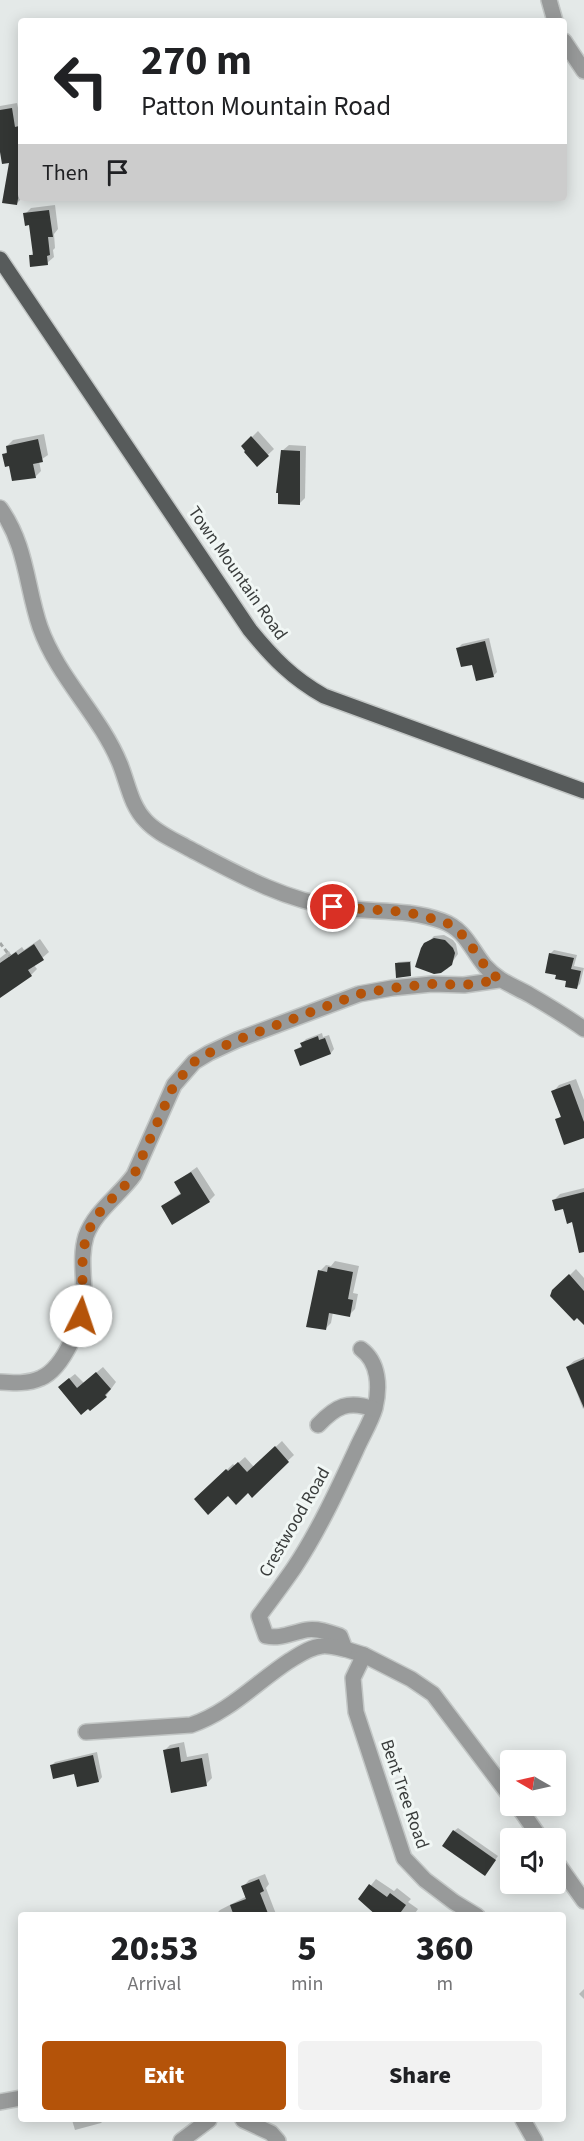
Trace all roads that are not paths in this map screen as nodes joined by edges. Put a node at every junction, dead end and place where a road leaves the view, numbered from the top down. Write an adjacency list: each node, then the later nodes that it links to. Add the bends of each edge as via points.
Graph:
1 (549, 0): 2 (street)
2 (554, 18)
3 (567, 46): 4 (street)
4 (584, 71)
5 (0, 259): 7 (main road, Town Mountain Road, via 250,630 287,672 324,696)
6 (0, 508): 8 (street, via 22,552 47,645 104,732 132,801 148,823 240,875 294,897 333,907 406,912 446,922 465,937)
7 (584, 791)
8 (499, 980): 9 (street); 11 (street, via 359,994 237,1040 194,1062 174,1085 134,1175 96,1217 87,1235 81,1316 63,1356 42,1378)
9 (584, 1029)
10 (361, 1349): 12 (street, via 369,1355 376,1370)
11 (0, 1382)
12 (374, 1408): 13 (street, via 362,1405 332,1410); 14 (street, Crestwood Road, via 323,1516 295,1566 259,1616 266,1636 277,1638 322,1630 340,1636)
13 (318, 1425)
14 (345, 1649): 15 (street, Crestwood Road); 16 (street, Crestwood Road, via 323,1646 300,1654 224,1710 192,1725)
15 (364, 1655): 17 (street, Crestwood Road, via 433,1694); 20 (street, Bent Tree Road, via 353,1678 356,1712 404,1858 426,1880)
16 (86, 1732)
17 (500, 1783)
18 (566, 1876): 19 (street)
19 (584, 1901)
20 (470, 1912)
21 (18, 2099): 22 (street)
22 (0, 2102)
23 (206, 2122): 26 (street)
24 (247, 2122): 27 (street, via 271,2133)
25 (524, 2122): 28 (street)
26 (181, 2141)
27 (278, 2141)
28 (535, 2141)

